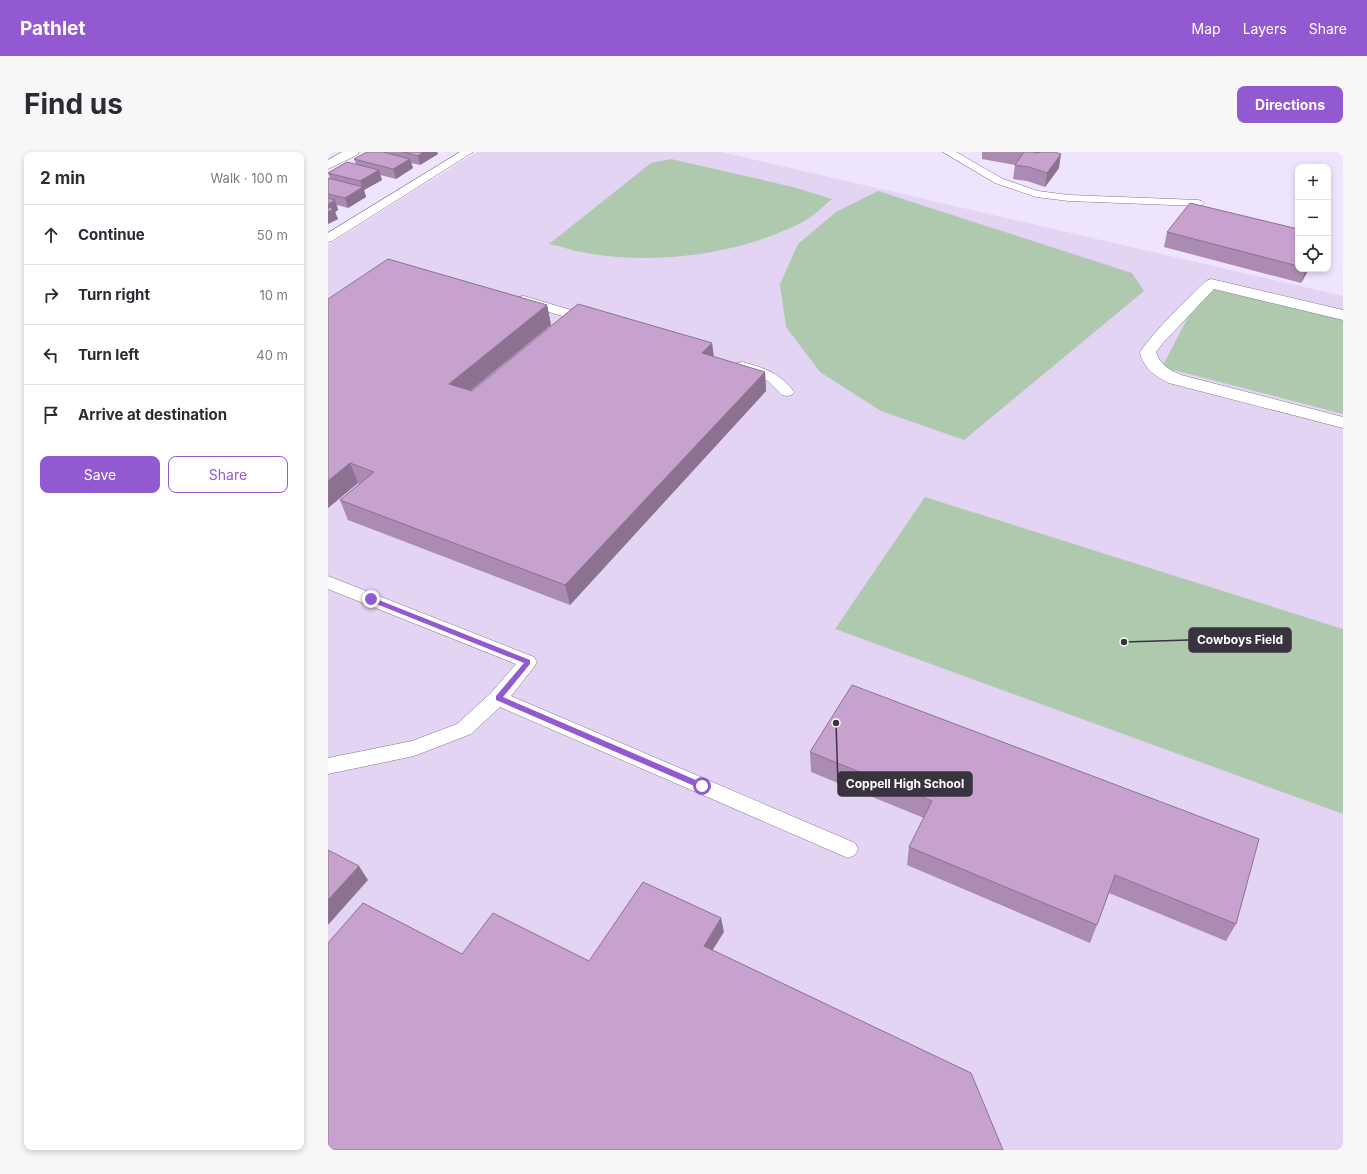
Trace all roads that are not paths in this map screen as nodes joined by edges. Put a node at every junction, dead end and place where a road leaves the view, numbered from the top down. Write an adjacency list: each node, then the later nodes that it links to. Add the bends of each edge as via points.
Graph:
1 (352, 152): 4 (street)
2 (468, 152): 6 (lane)
3 (948, 152): 5 (lane, via 999,181 1036,194 1069,198)
4 (328, 165)
5 (1198, 203)
6 (328, 238)
7 (511, 296): 9 (lane)
8 (1343, 315): 12 (street, via 1212,284 1148,352 1154,367 1175,379)
9 (601, 324)
10 (728, 362): 11 (lane, via 772,378)
11 (786, 392)
12 (1343, 423)
13 (328, 582): 14 (lane, via 528,662)
14 (498, 698): 15 (lane, via 464,729 414,748); 16 (lane)
15 (328, 766)
16 (848, 849)

